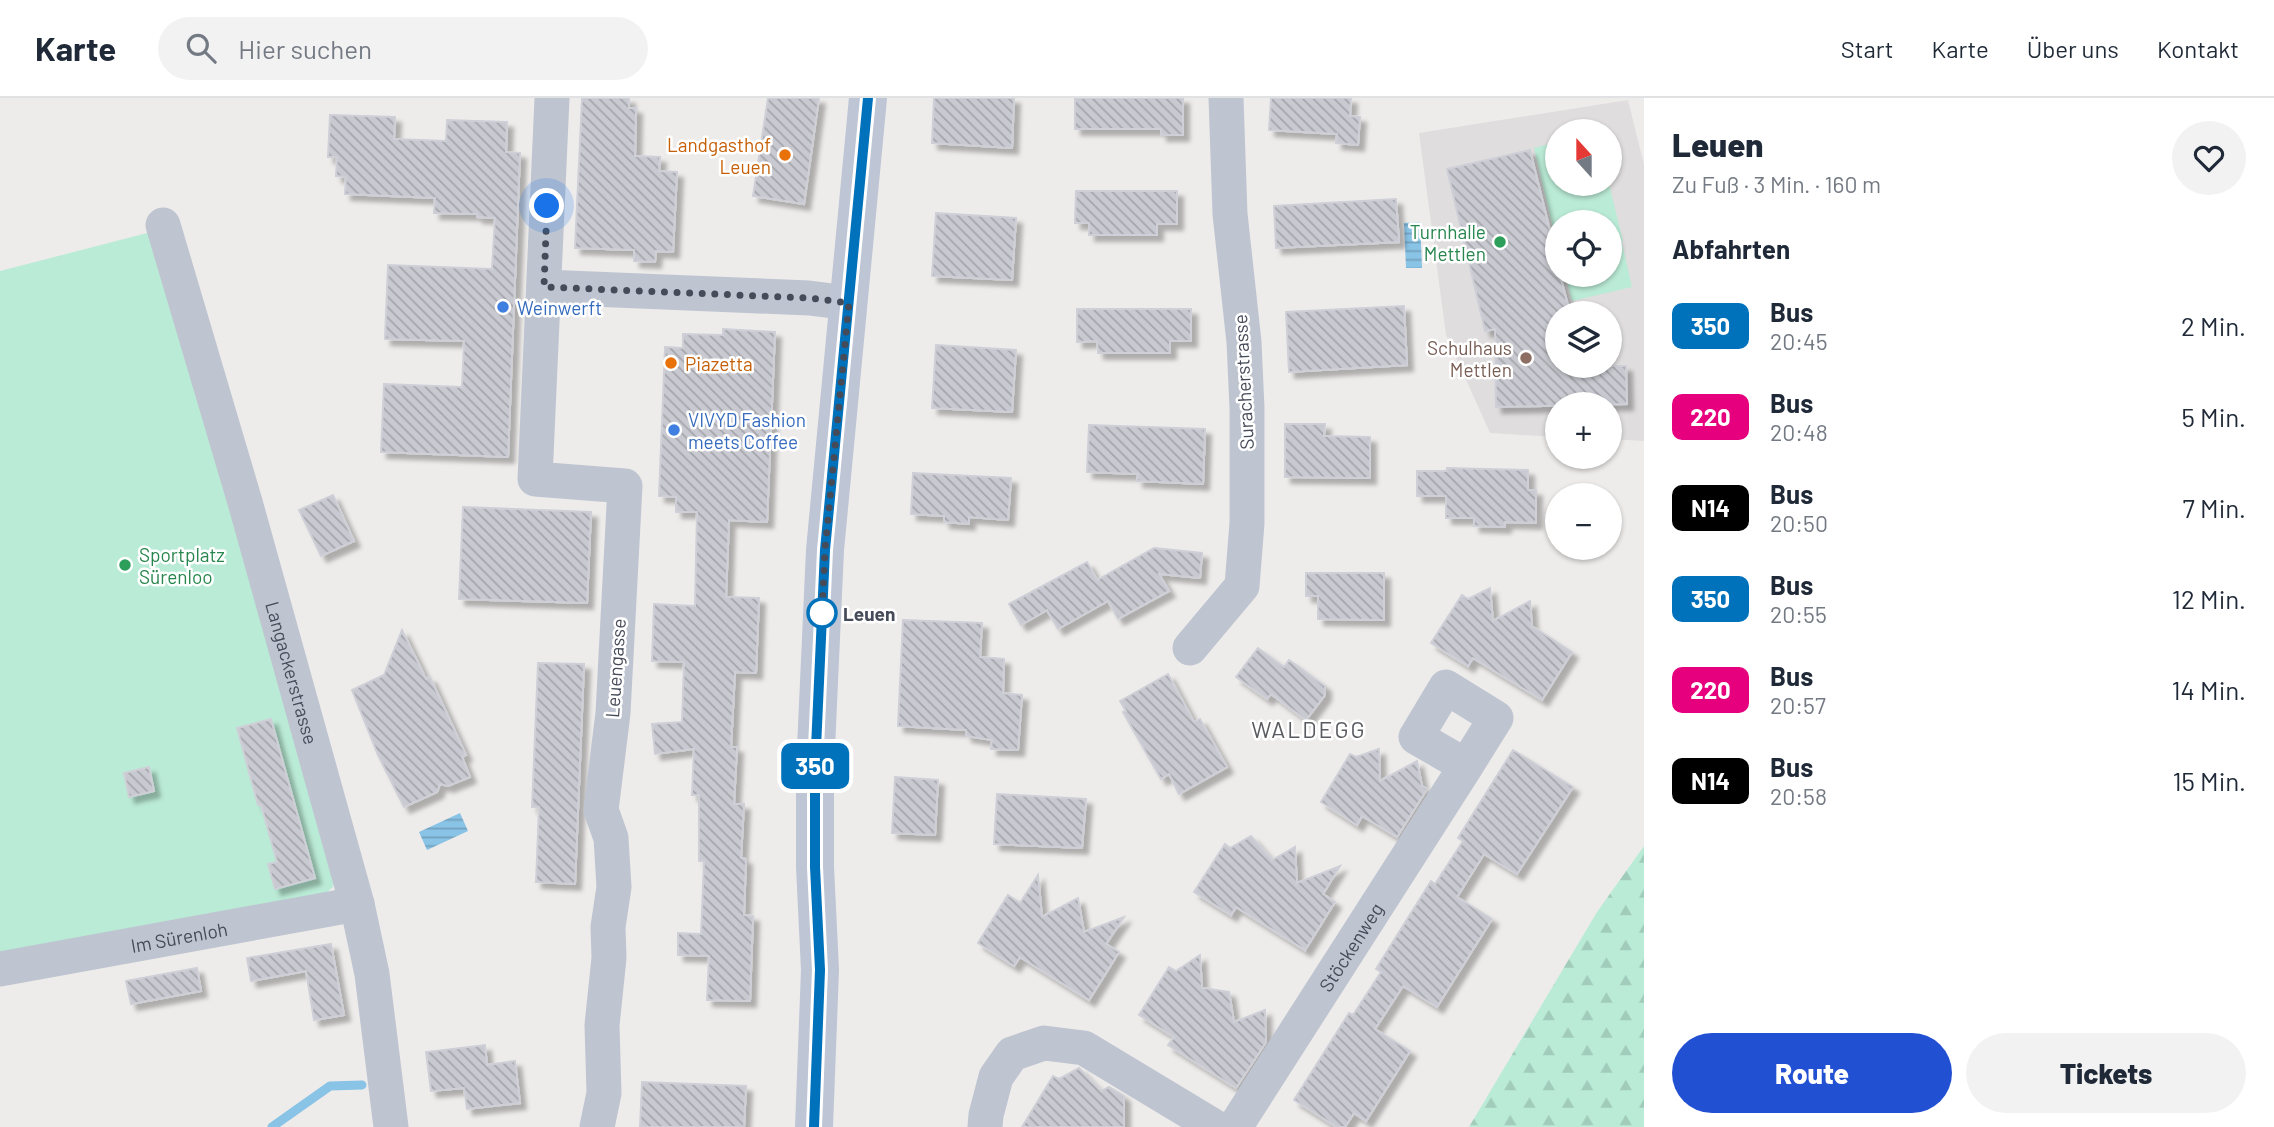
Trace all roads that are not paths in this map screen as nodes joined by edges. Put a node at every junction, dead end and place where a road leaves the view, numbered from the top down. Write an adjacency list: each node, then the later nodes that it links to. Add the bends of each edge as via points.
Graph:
1 (552, 98): 5 (street, Leuengasse)
2 (868, 98): 6 (main road)
3 (1226, 98): 7 (street, Suracherstrasse, via 1230,214 1246,382 1247,523 1242,586)
4 (163, 225): 9 (street, Langackerstrasse)
5 (544, 287): 6 (street); 12 (street, Leuengasse, via 535,479 625,486 613,713 601,810 611,838 614,887 602,1025 604,1093)
6 (849, 303): 13 (main road, via 825,550 815,770 820,970)
7 (1190, 648)
8 (1466, 766): 16 (street, Stöckenweg)
9 (357, 904): 10 (street, Im Sürenloh); 11 (street, Langackerstrasse, via 372,974)
10 (0, 969)
11 (391, 1127)
12 (597, 1127)
13 (814, 1127)
14 (985, 1127): 15 (street, via 996,1077 1012,1054 1044,1043 1084,1048)
15 (1215, 1127)
16 (1235, 1127)

